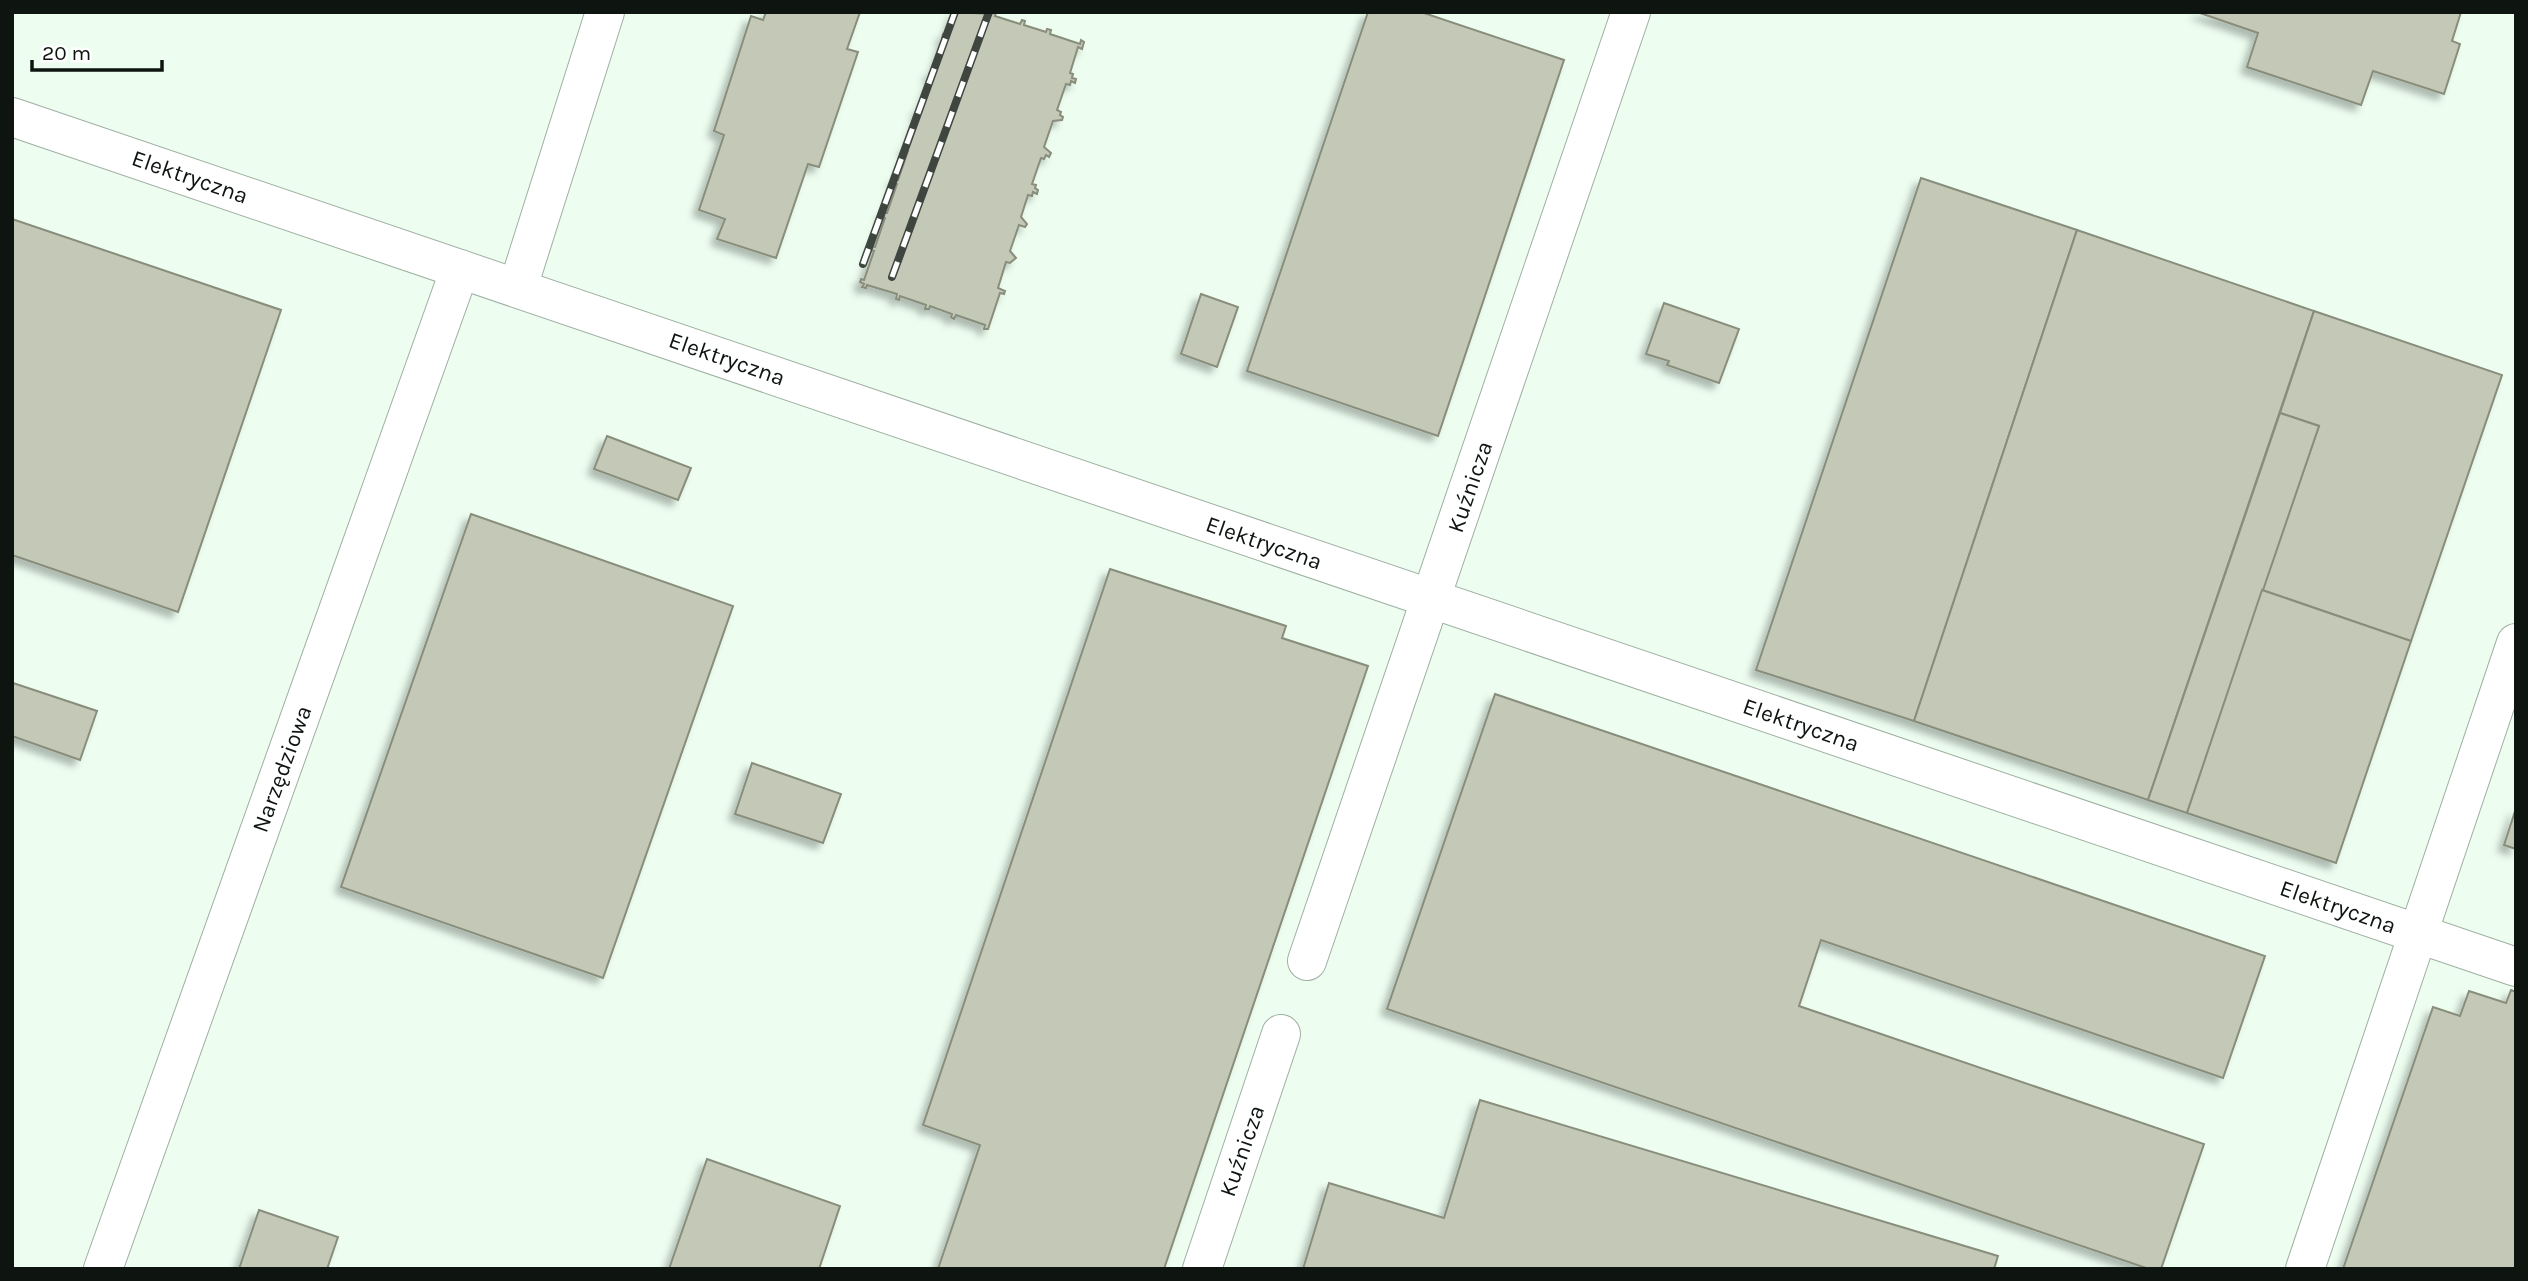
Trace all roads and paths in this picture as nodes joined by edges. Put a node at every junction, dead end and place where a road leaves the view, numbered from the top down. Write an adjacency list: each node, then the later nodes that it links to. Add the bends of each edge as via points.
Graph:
1 (605, 12): 5 (street)
2 (1632, 12): 6 (street, Kuźnicza)
3 (12, 117): 4 (street, Elektryczna)
4 (460, 269): 5 (street, Elektryczna); 13 (street, Narzędziowa)
5 (518, 287): 6 (street, Elektryczna)
6 (1432, 600): 9 (street, Elektryczna); 10 (street, Kuźnicza)
7 (2516, 643): 8 (street)
8 (2509, 691): 9 (street)
9 (2419, 936): 11 (street, Elektryczna); 15 (street)
10 (1307, 961)
11 (2516, 967)
12 (1281, 1034): 14 (street, Kuźnicza)
13 (103, 1269)
14 (1202, 1269)
15 (2305, 1269)

